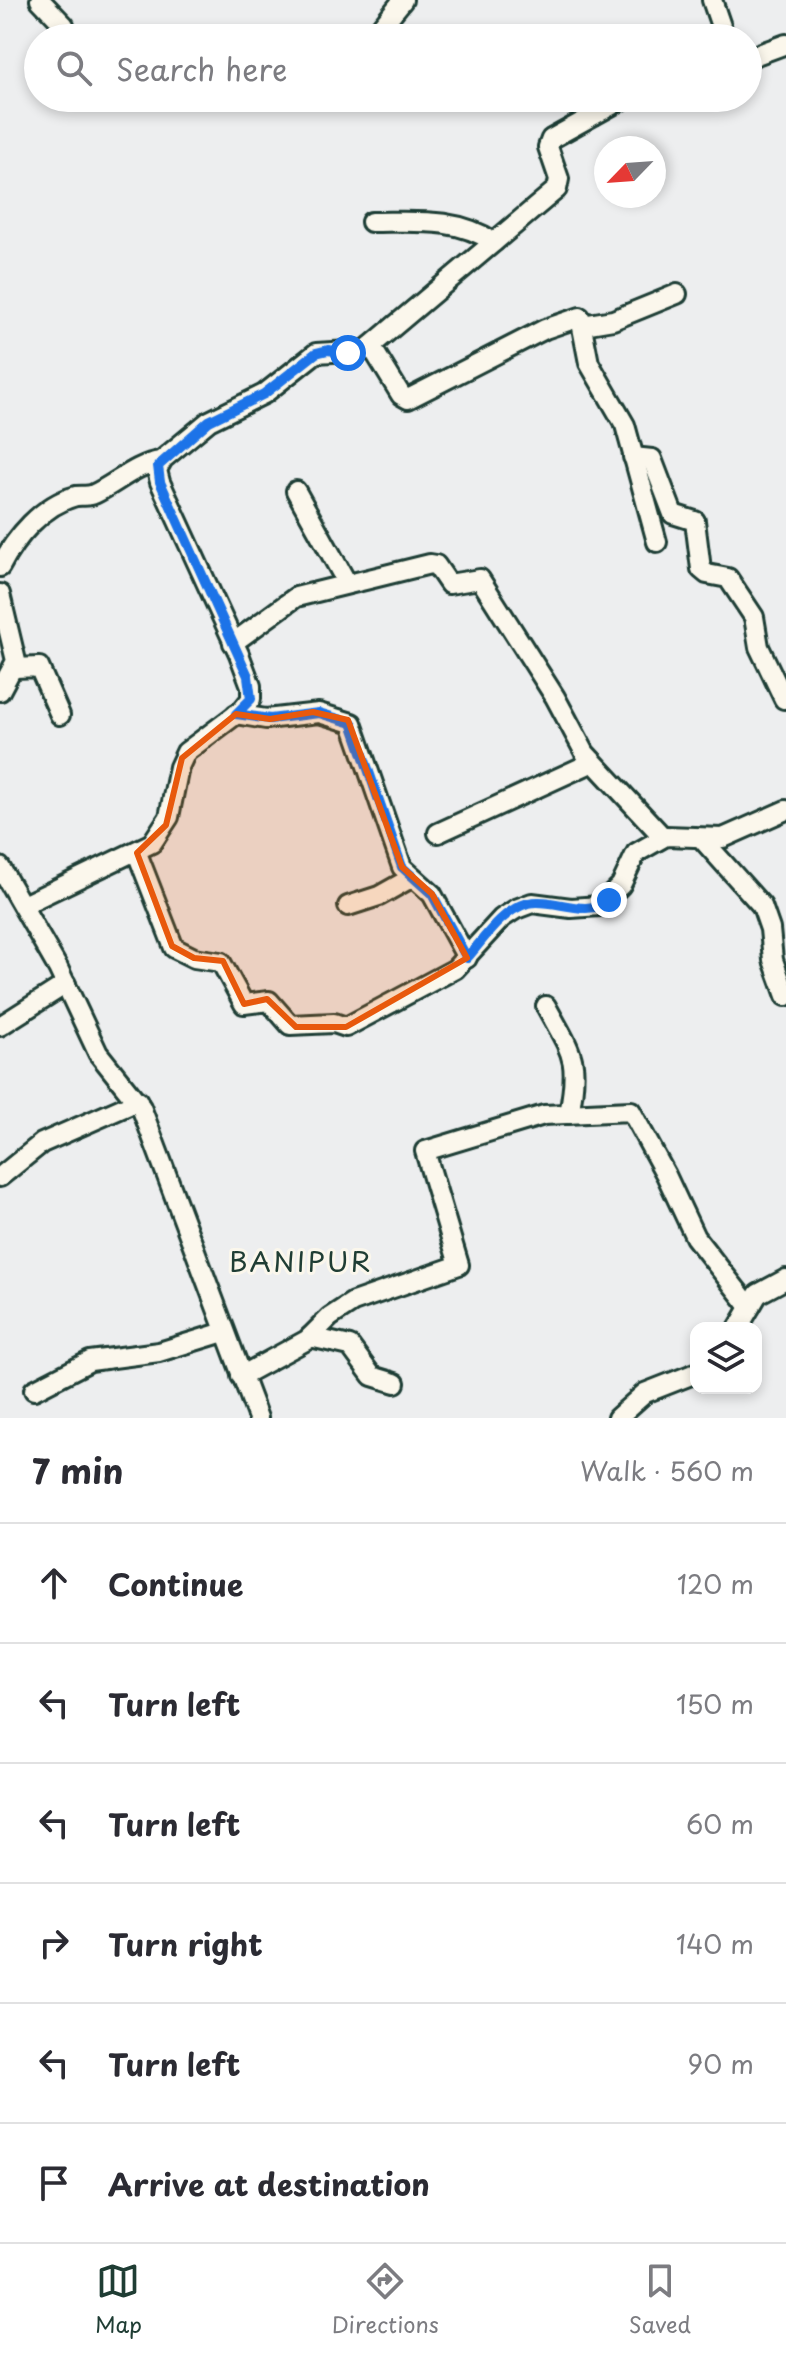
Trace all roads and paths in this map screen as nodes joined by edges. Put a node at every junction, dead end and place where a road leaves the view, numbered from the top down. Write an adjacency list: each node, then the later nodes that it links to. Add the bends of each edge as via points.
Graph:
1 (40, 0): 4 (street)
2 (403, 0): 5 (street)
3 (712, 0): 6 (street)
4 (63, 24)
5 (383, 24)
6 (720, 24)
7 (786, 44): 8 (street)
8 (762, 53)
9 (600, 112): 11 (street, via 551,139 548,147 559,186)
10 (371, 222): 11 (street, via 447,222 475,229)
11 (494, 242): 14 (street)
12 (677, 294): 13 (street)
13 (583, 325): 14 (street, via 580,317 556,324 406,399); 15 (street, via 589,363 621,418)
14 (371, 346): 16 (street, via 355,353 316,353 264,394 209,421)
15 (633, 457): 18 (street); 25 (street, via 652,459 673,514 695,521 701,569 728,578 745,601 756,621 759,647)
16 (161, 461): 19 (street, via 42,515 19,537); 22 (street, via 160,482)
17 (296, 491): 20 (street)
18 (657, 542)
19 (0, 567)
20 (347, 583): 22 (street, via 287,601); 28 (street, via 430,564 447,584 480,579)
21 (0, 594): 23 (street)
22 (233, 643): 26 (street, via 252,694)
23 (15, 668): 24 (street); 27 (street, via 39,667)
24 (0, 691)
25 (784, 699)
26 (236, 714): 33 (street, via 186,752 166,825); 35 (street, via 270,719 319,713 352,723 397,855)
27 (60, 715)
28 (593, 762): 30 (street); 31 (street)
29 (786, 810): 32 (street, via 730,836)
30 (438, 833)
31 (663, 837): 32 (street); 38 (street, via 636,853 605,903 571,908 529,903 502,918)
32 (702, 839): 40 (street, via 762,906)
33 (137, 853): 36 (street); 38 (street, via 172,946 194,958 221,962 244,1004 266,1000 296,1027 350,1026)
34 (0, 867): 36 (street)
35 (411, 878): 37 (street); 38 (street, via 432,894)
36 (23, 905): 39 (street)
37 (348, 906)
38 (467, 958)
39 (66, 984): 42 (street); 43 (street, via 98,1053)
40 (786, 996)
41 (546, 1006): 44 (street, via 577,1074)
42 (0, 1026)
43 (138, 1101): 45 (street, via 42,1143); 49 (street)
44 (569, 1114): 47 (street, via 631,1111 695,1237); 50 (street, via 544,1115 425,1151 459,1265 353,1302)
45 (0, 1177)
46 (786, 1279): 47 (street, via 763,1290)
47 (750, 1307): 48 (street)
48 (741, 1322)
49 (224, 1332): 52 (street); 54 (street, via 159,1352 90,1361)
50 (310, 1337): 52 (street); 53 (street, via 350,1346 372,1376)
51 (690, 1375): 56 (street, via 645,1393)
52 (241, 1376): 55 (street)
53 (395, 1383)
54 (34, 1390)
55 (258, 1418)
56 (617, 1418)

